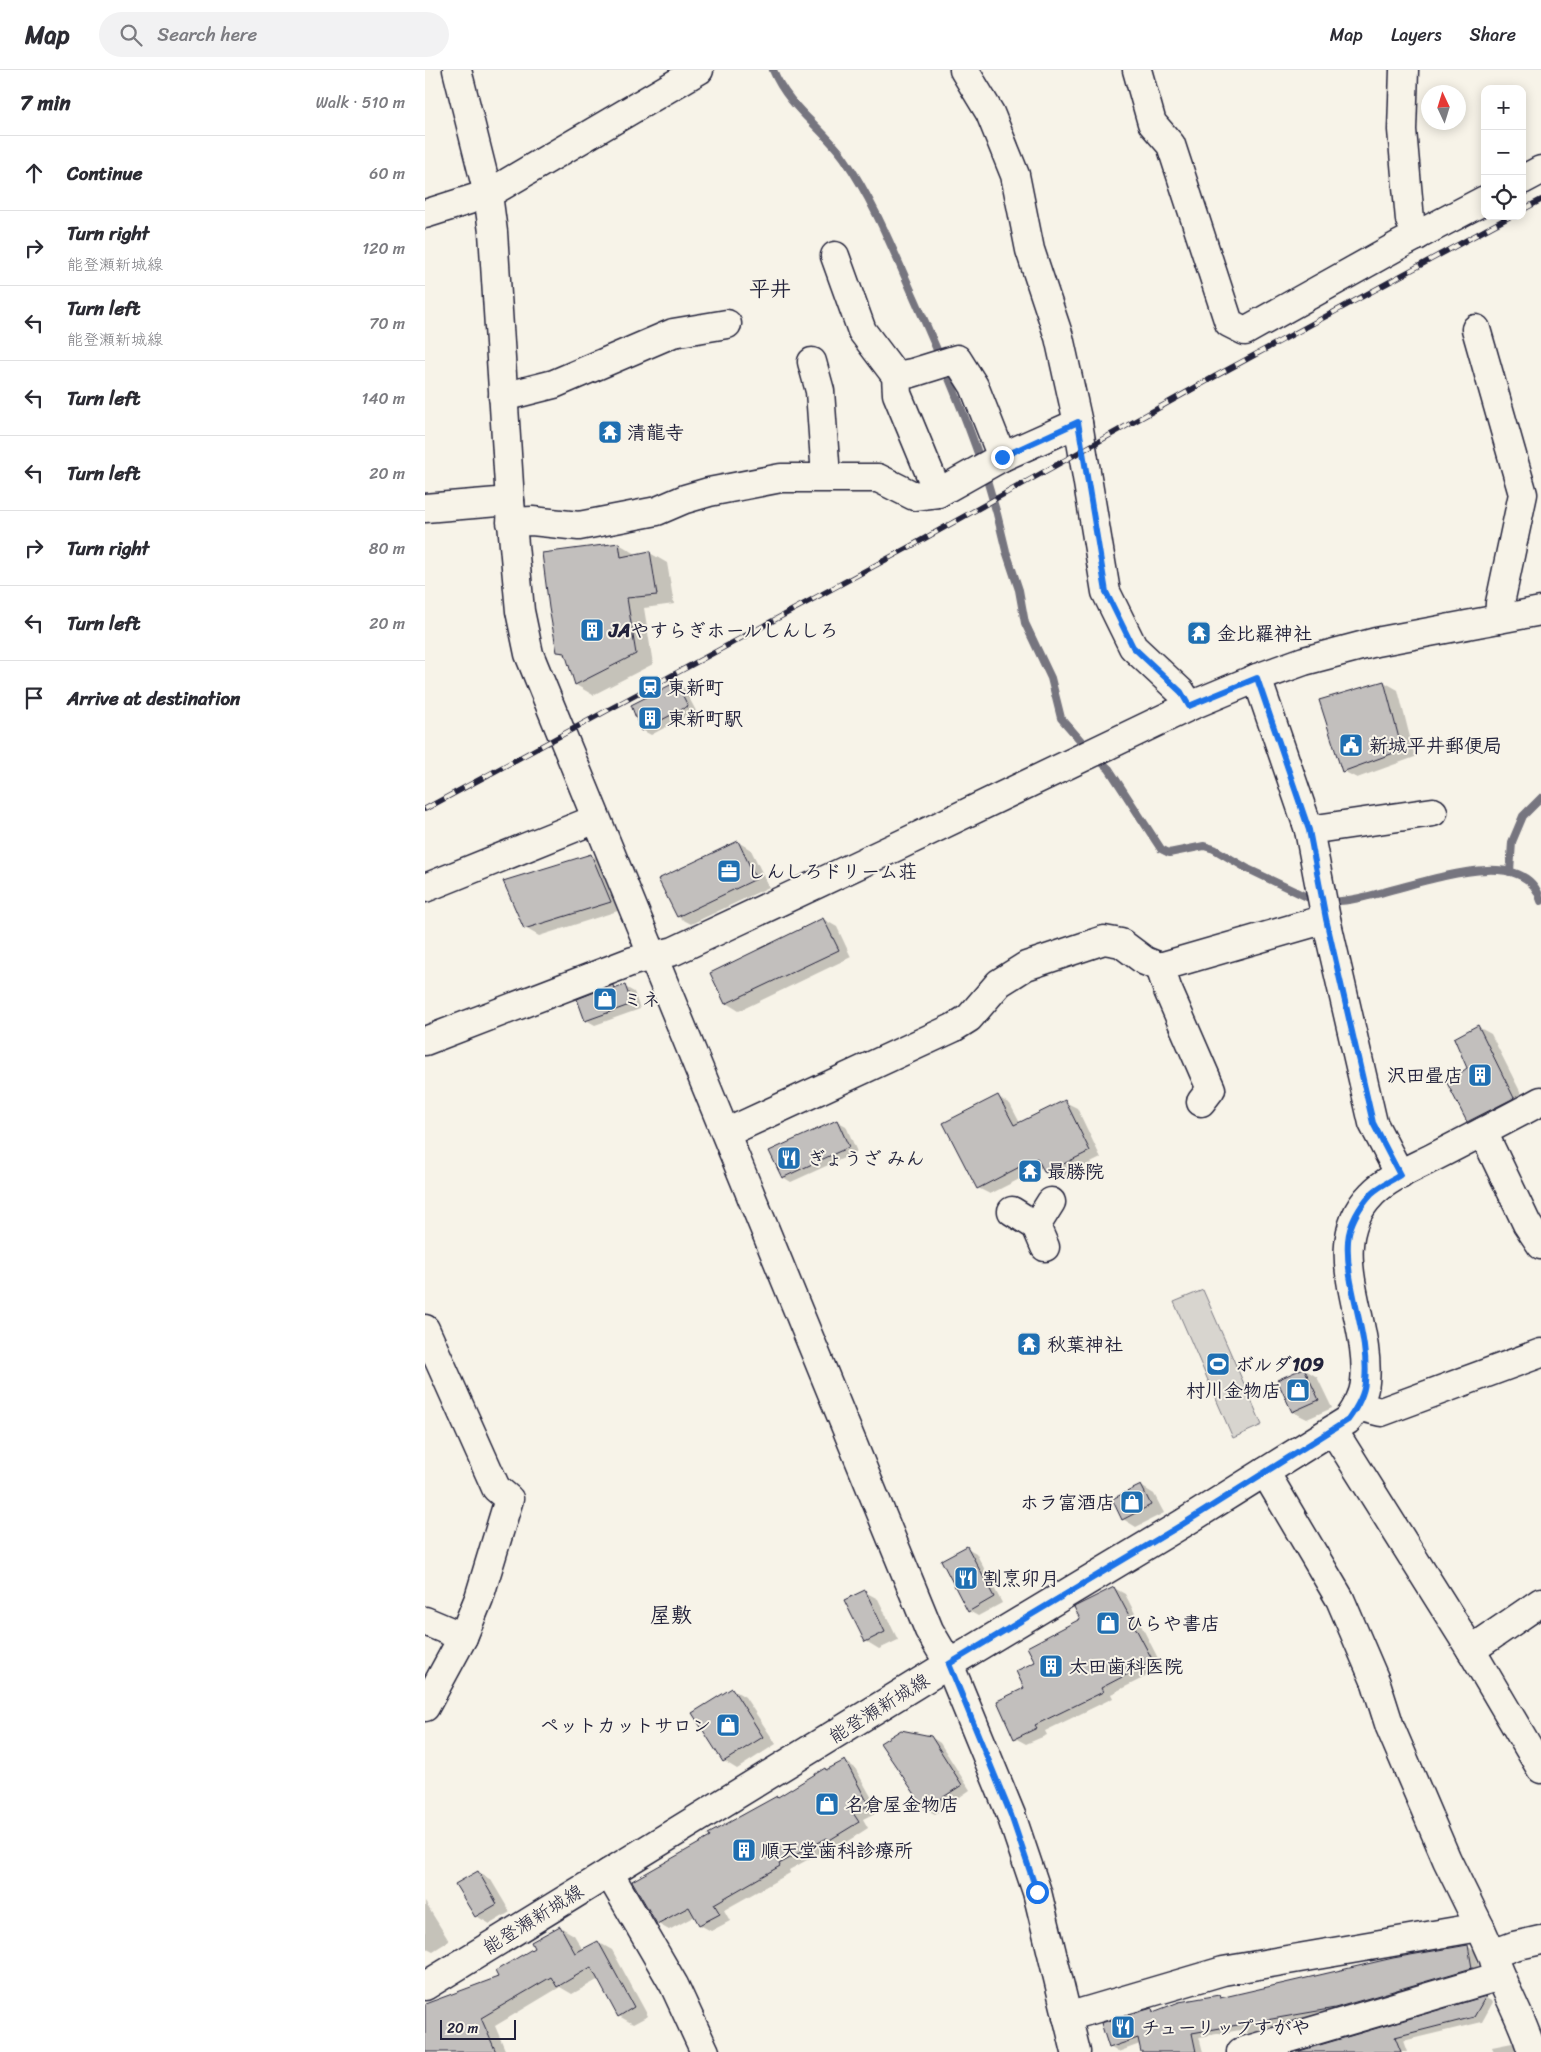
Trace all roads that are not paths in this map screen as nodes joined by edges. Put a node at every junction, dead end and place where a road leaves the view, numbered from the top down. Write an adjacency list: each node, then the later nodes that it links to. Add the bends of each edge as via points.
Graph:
1 (457, 70): 8 (street)
2 (699, 70): 8 (street)
3 (964, 70): 18 (street, via 990,113 1015,175 1030,250 1059,337)
4 (1137, 70): 11 (street, via 1152,124 1171,145 1229,323 1245,331)
5 (1404, 70): 11 (street, via 1402,130 1410,220)
6 (1541, 170): 7 (street)
7 (1526, 178)
8 (488, 194): 10 (street); 17 (street)
9 (1481, 202): 11 (street)
10 (425, 214)
11 (1417, 236)
12 (835, 256): 16 (street, via 862,331)
13 (727, 324): 17 (street, via 673,333 554,384)
14 (1476, 329): 25 (street, via 1523,494)
15 (812, 362): 20 (street, via 820,391)
16 (895, 376): 19 (street, via 912,374 957,359 974,386); 21 (street, via 897,394)
17 (503, 397): 23 (street)
18 (1078, 422): 19 (street); 27 (street, via 1106,592 1133,647 1181,692)
19 (1002, 457): 21 (street)
20 (826, 477): 21 (street, via 878,478 914,496); 23 (street, via 781,478 709,492 657,511 579,526 532,521)
21 (938, 493)
22 (425, 508): 23 (street)
23 (511, 512): 29 (street, via 520,611 529,654)
24 (1541, 611): 25 (street)
25 (1499, 619): 26 (street, via 1376,642 1304,661)
26 (1257, 678): 27 (street); 30 (street)
27 (1189, 706): 33 (street, via 867,861 673,951)
28 (1433, 812): 30 (street)
29 (596, 819): 31 (street); 33 (street)
30 (1309, 830): 32 (street)
31 (425, 888)
32 (1326, 919): 34 (street); 40 (street, via 1373,1123)
33 (654, 956): 35 (street, via 633,961); 39 (street)
34 (1160, 967): 37 (street, via 1211,1089); 39 (street, via 1145,961 1121,943 1104,940 1026,966 999,982 969,1018 953,1028)
35 (425, 1041)
36 (1541, 1101): 38 (street, 能登瀬新城線)
37 (1201, 1102)
38 (1483, 1132): 40 (street, 能登瀬新城線); 43 (street, via 1527,1224)
39 (726, 1133): 54 (street, via 929,1630)
40 (1400, 1175): 47 (street, 能登瀬新城線, via 1372,1193 1357,1213 1348,1240 1350,1276 1365,1348 1365,1383)
41 (1051, 1202): 42 (street, via 1041,1236)
42 (1012, 1211)
43 (1541, 1245)
44 (425, 1329): 46 (street)
45 (1541, 1353): 47 (street, via 1381,1412)
46 (436, 1382): 52 (street, via 496,1488 509,1499 479,1598)
47 (1357, 1406): 48 (street, 能登瀬新城線, via 1348,1420)
48 (1333, 1430): 49 (street, 能登瀬新城線); 53 (street)
49 (1265, 1472): 54 (street, 能登瀬新城線); 58 (street, via 1340,1599 1376,1683 1390,1727 1447,1860)
50 (1541, 1602): 53 (street)
51 (425, 1621): 52 (street)
52 (463, 1637): 55 (street)
53 (1471, 1650): 56 (street)
54 (949, 1664): 57 (street, 能登瀬新城線); 62 (street, via 1011,1815 1037,1892)
55 (425, 1707)
56 (1541, 1769)
57 (609, 1873): 61 (street, 能登瀬新城線); 63 (street, via 674,1985)
58 (1480, 1927): 60 (street); 62 (street, via 1223,1971)
59 (1541, 1940): 60 (street, via 1514,1946)
60 (1496, 1965): 65 (street); 66 (street)
61 (428, 1978)
62 (1067, 2017): 64 (street)
63 (705, 2052)
64 (1076, 2052)
65 (1241, 2052)
66 (1532, 2052)

